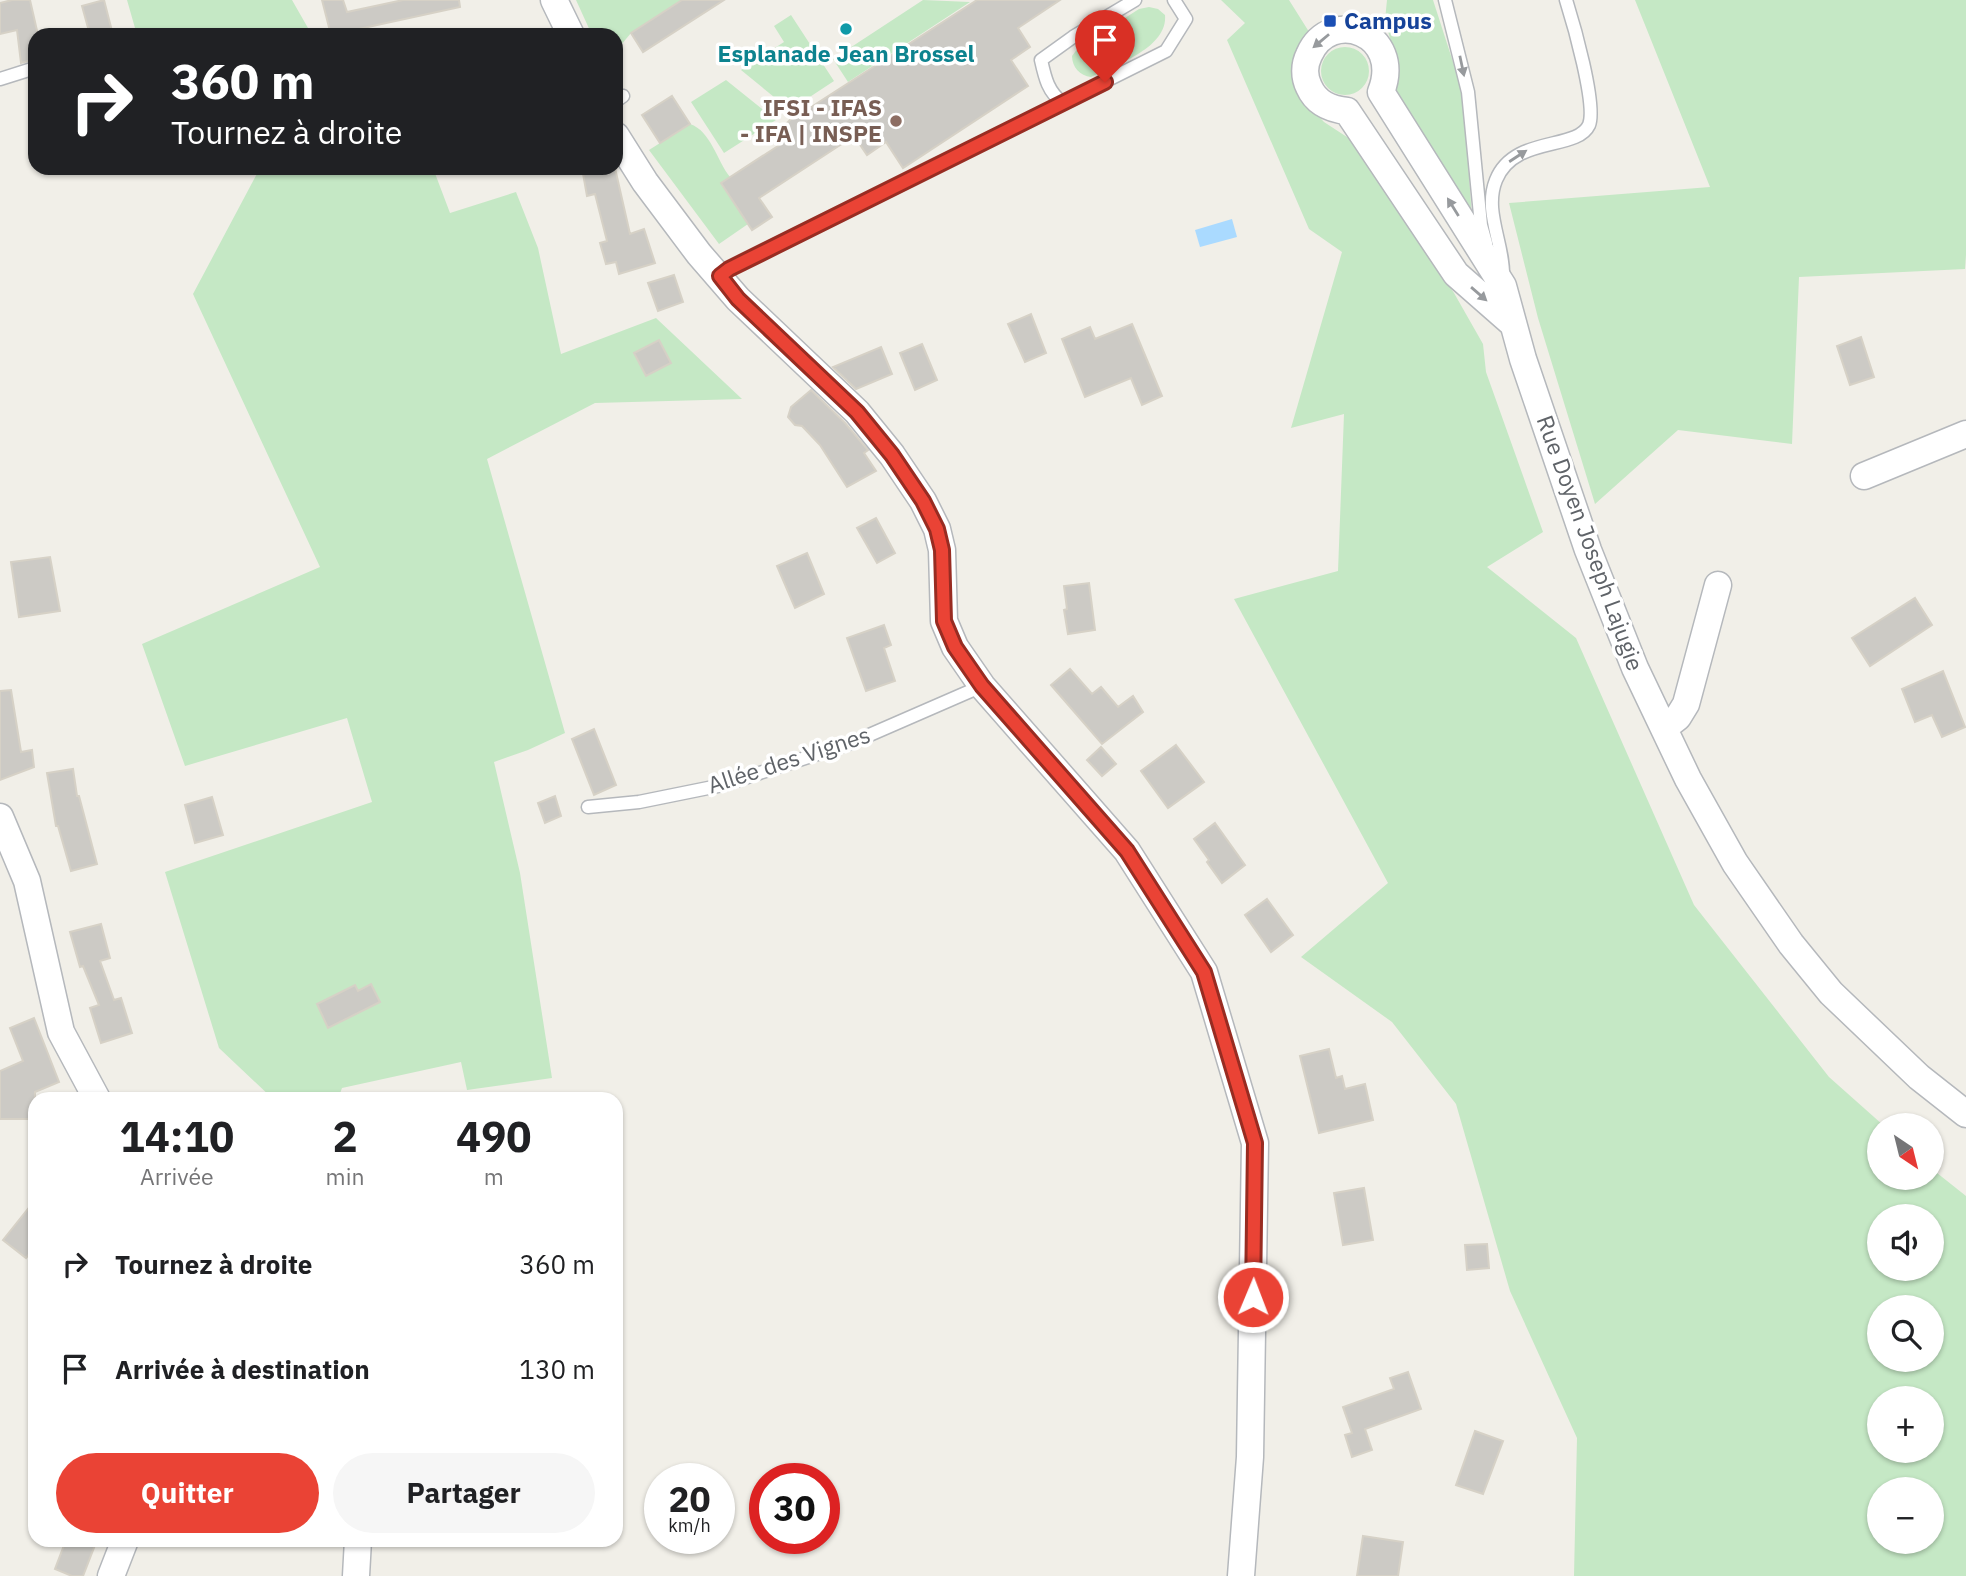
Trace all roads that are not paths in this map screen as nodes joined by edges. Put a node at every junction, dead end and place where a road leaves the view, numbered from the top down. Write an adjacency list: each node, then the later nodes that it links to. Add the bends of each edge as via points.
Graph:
1 (554, 0): 6 (street)
2 (1135, 0): 9 (lane, via 1041,60 1052,95)
3 (1174, 0): 9 (lane, via 1186,19 1166,51)
4 (1446, 0): 12 (lane, one-way to 12, via 1468,92 1481,225)
5 (1566, 0): 12 (lane, one-way to 5, via 1504,262 1491,196 1497,177 1521,152 1578,136 1588,127 1591,113 1582,58)
6 (568, 28)
7 (28, 70): 8 (lane)
8 (0, 79)
9 (1063, 103): 11 (lane)
10 (623, 147): 11 (street, via 699,254)
11 (720, 276): 17 (street, via 738,299 857,412 923,501 942,550 944,621 955,647)
12 (1503, 286): 13 (street, Rue Doyen Joseph Lajugie); 13 (street, Rue Doyen Joseph Lajugie, one-way to 13, via 1381,92 1386,72 1382,51 1374,40 1348,29 1321,38 1312,48 1305,72 1314,96 1335,110 1347,111 1456,274)
13 (1513, 324): 18 (street, Rue Doyen Joseph Lajugie, via 1588,551)
14 (1966, 434): 15 (street)
15 (1864, 476)
16 (1718, 584): 18 (street, via 1686,705)
17 (982, 686): 19 (lane, Allée des Vignes, via 851,743 723,785); 27 (street, via 1127,851 1204,972 1255,1143 1250,1457)
18 (1664, 728): 22 (street, Rue Doyen Joseph Lajugie, via 1735,863 1791,944 1874,1036)
19 (588, 807)
20 (0, 817): 21 (street, via 27,881 61,1032)
21 (93, 1092)
22 (1966, 1114)
23 (122, 1547): 25 (street)
24 (358, 1547): 26 (street)
25 (111, 1576)
26 (356, 1576)
27 (1241, 1576)

